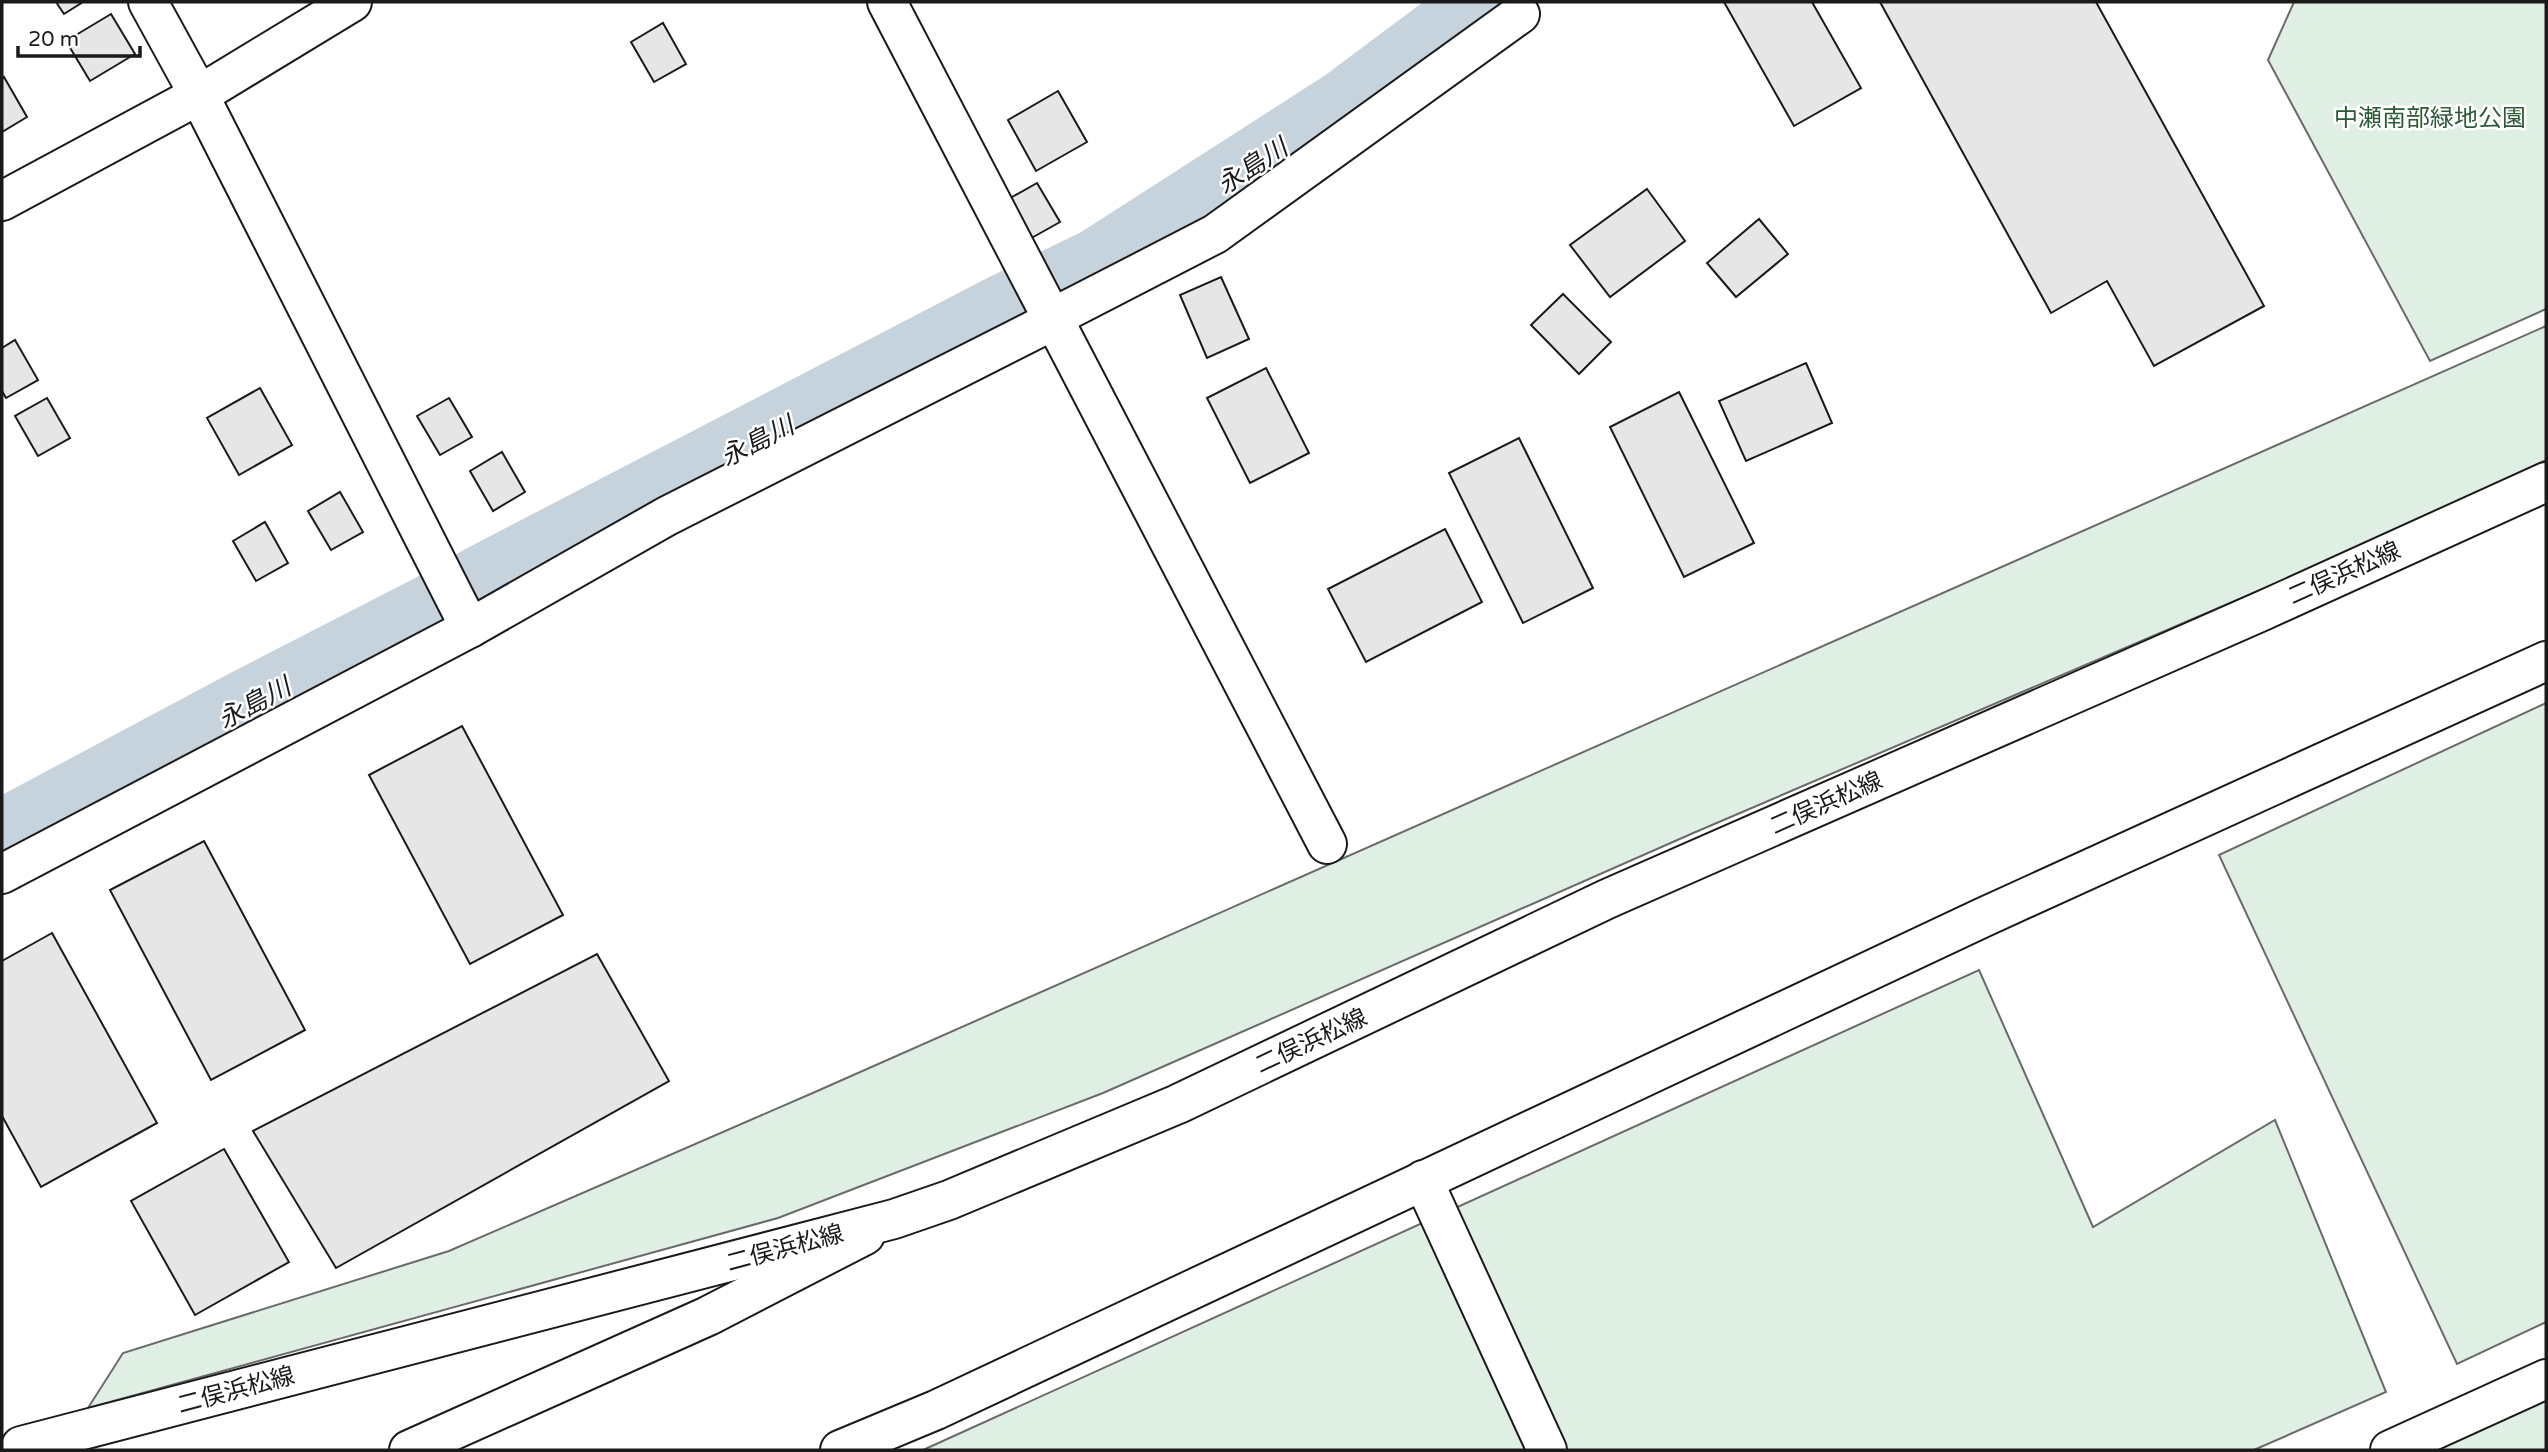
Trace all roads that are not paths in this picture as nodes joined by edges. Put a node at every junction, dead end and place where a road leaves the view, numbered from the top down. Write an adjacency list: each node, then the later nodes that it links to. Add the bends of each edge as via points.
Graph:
1 (148, 2): 5 (street)
2 (352, 2): 5 (street)
3 (887, 2): 7 (street)
4 (1520, 15): 7 (street, via 1215,234)
5 (199, 95): 6 (street); 9 (street)
6 (2, 201)
7 (1053, 319): 9 (street, via 667,516); 11 (street)
8 (2546, 482): 14 (street, 二俣浜松線, via 1607,899 1178,1104)
9 (462, 611): 12 (street)
10 (2546, 661): 13 (street, via 1996,911)
11 (1327, 844)
12 (2, 874)
13 (1423, 1180): 18 (street); 19 (street)
14 (894, 1219): 16 (street, 二俣浜松線); 17 (street, via 708,1315)
15 (2546, 1379): 20 (street)
16 (21, 1446)
17 (409, 1450)
18 (840, 1450)
19 (1547, 1450)
20 (2390, 1450)

